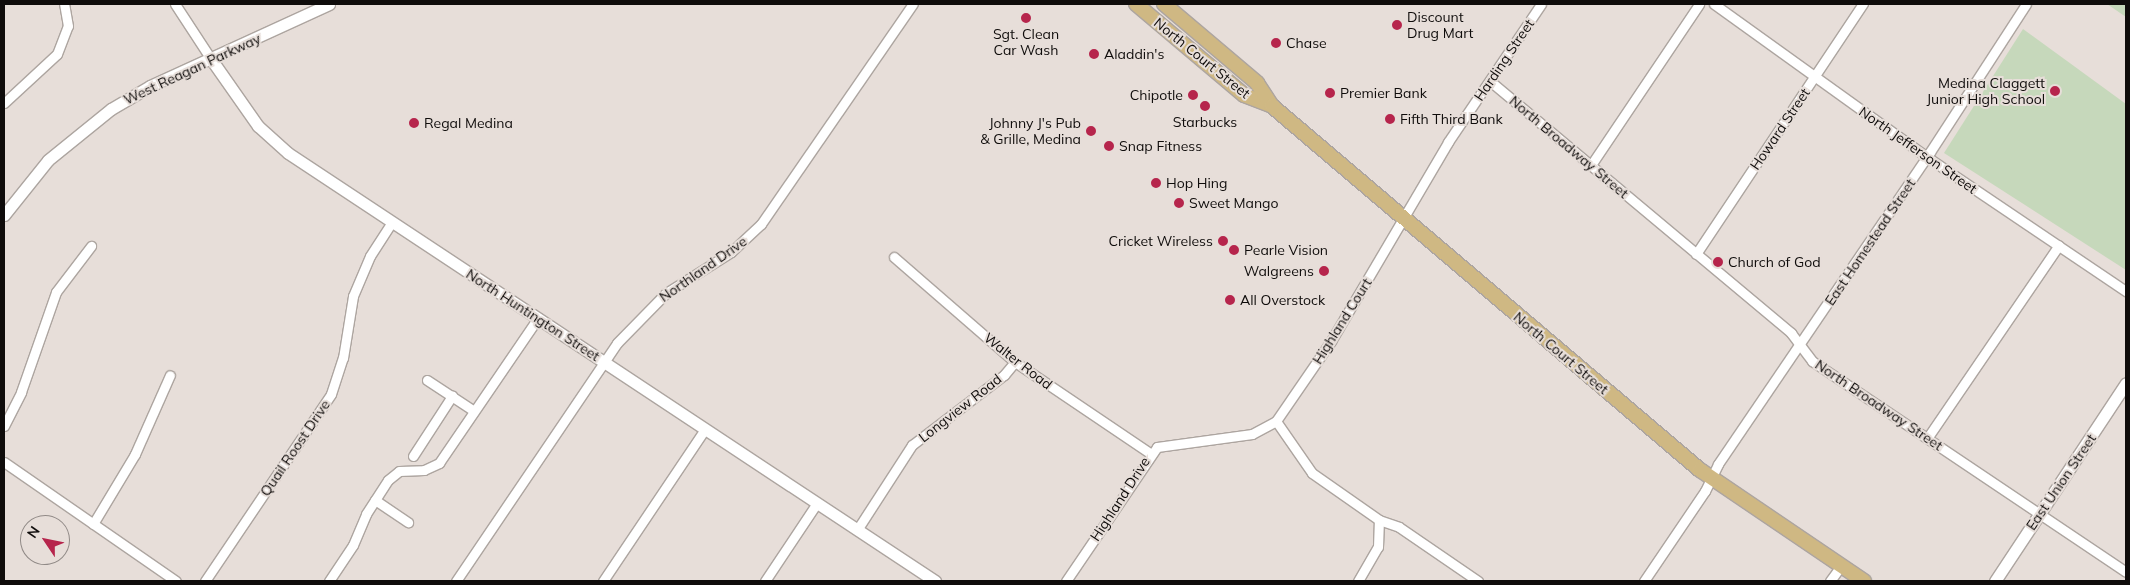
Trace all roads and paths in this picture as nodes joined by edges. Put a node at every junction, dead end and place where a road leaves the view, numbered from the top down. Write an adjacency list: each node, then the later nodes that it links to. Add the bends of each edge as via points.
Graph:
1 (64, 4): 15 (street, via 68,26 57,54)
2 (175, 4): 12 (street, North Huntington Street)
3 (329, 4): 12 (street, West Reagan Parkway)
4 (913, 4): 29 (street, Northland Drive, via 761,224 731,252 651,306)
5 (1136, 4): 16 (main road, North Court Street, via 1244,95)
6 (1164, 4): 16 (main road, North Court Street, via 1257,83)
7 (1541, 4): 14 (street, Harding Street)
8 (1699, 4): 18 (street)
9 (1714, 4): 13 (street, North Jefferson Street)
10 (1863, 4): 13 (street, Howard Street)
11 (2026, 4): 17 (street, East Homestead Street)
12 (211, 59): 19 (street, West Reagan Parkway, via 134,95 89,124 42,166); 21 (street, North Huntington Street, via 246,112 271,139)
13 (1814, 78): 17 (street, North Jefferson Street); 24 (street, Howard Street)
14 (1490, 81): 18 (street, North Broadway Street); 20 (street, Harding Street)
15 (4, 103)
16 (1272, 106): 20 (main road, North Court Street)
17 (1927, 157): 22 (street, North Jefferson Street); 28 (street, East Homestead Street)
18 (1591, 165): 24 (street, North Broadway Street)
19 (4, 215)
20 (1402, 217): 36 (street, Highland Court, via 1331,341); 43 (main road, North Court Street)
21 (392, 222): 27 (street, North Huntington Street); 55 (street, Quail Roost Drive, via 370,256 353,296 343,358 331,394)
22 (2059, 245): 26 (street, North Jefferson Street); 39 (street)
23 (91, 246): 37 (street, via 56,292 21,392)
24 (1696, 254): 28 (street, North Broadway Street, via 1791,333)
25 (894, 257): 30 (street, Walter Road)
26 (2126, 291)
27 (538, 318): 29 (street, North Huntington Street); 35 (street)
28 (1800, 345): 39 (street, North Broadway Street, via 1812,361); 43 (street, East Homestead Street)
29 (604, 362): 38 (street, North Huntington Street); 57 (street, Northland Drive)
30 (1015, 362): 40 (street, Walter Road); 50 (street, Longview Road, via 912,445)
31 (170, 375): 49 (street, via 135,454)
32 (426, 380): 34 (street)
33 (2126, 384): 46 (street, East Union Street)
34 (452, 396): 35 (street); 41 (street)
35 (474, 411): 44 (street, via 439,463 424,470 394,474)
36 (1276, 421): 40 (street, Highland Drive, via 1252,434 1166,444); 47 (street, via 1305,466)
37 (4, 426)
38 (706, 429): 45 (street, North Huntington Street); 58 (street)
39 (1928, 438): 46 (street, North Broadway Street)
40 (1150, 453): 60 (street, Highland Drive)
41 (413, 456)
42 (4, 462): 49 (street)
43 (1711, 478): 51 (main road, North Court Street); 63 (street, East Homestead Street)
44 (375, 500): 48 (street); 56 (street, via 360,524 353,545)
45 (817, 503): 50 (street, North Huntington Street); 59 (street)
46 (2040, 514): 52 (street, North Broadway Street); 66 (street, East Union Street)
47 (1379, 520): 61 (street, via 1378,547); 62 (street, via 1400,527)
48 (408, 522)
49 (94, 524): 54 (street)
50 (857, 530): 53 (street, North Huntington Street)
51 (1841, 566): 64 (street); 65 (main road, North Court Street)
52 (2126, 572)
53 (930, 580)
54 (176, 581)
55 (205, 581)
56 (329, 581)
57 (456, 581)
58 (603, 581)
59 (764, 581)
60 (1066, 581)
61 (1358, 581)
62 (1478, 581)
63 (1644, 581)
64 (1830, 581)
65 (1864, 581)
66 (1995, 581)

